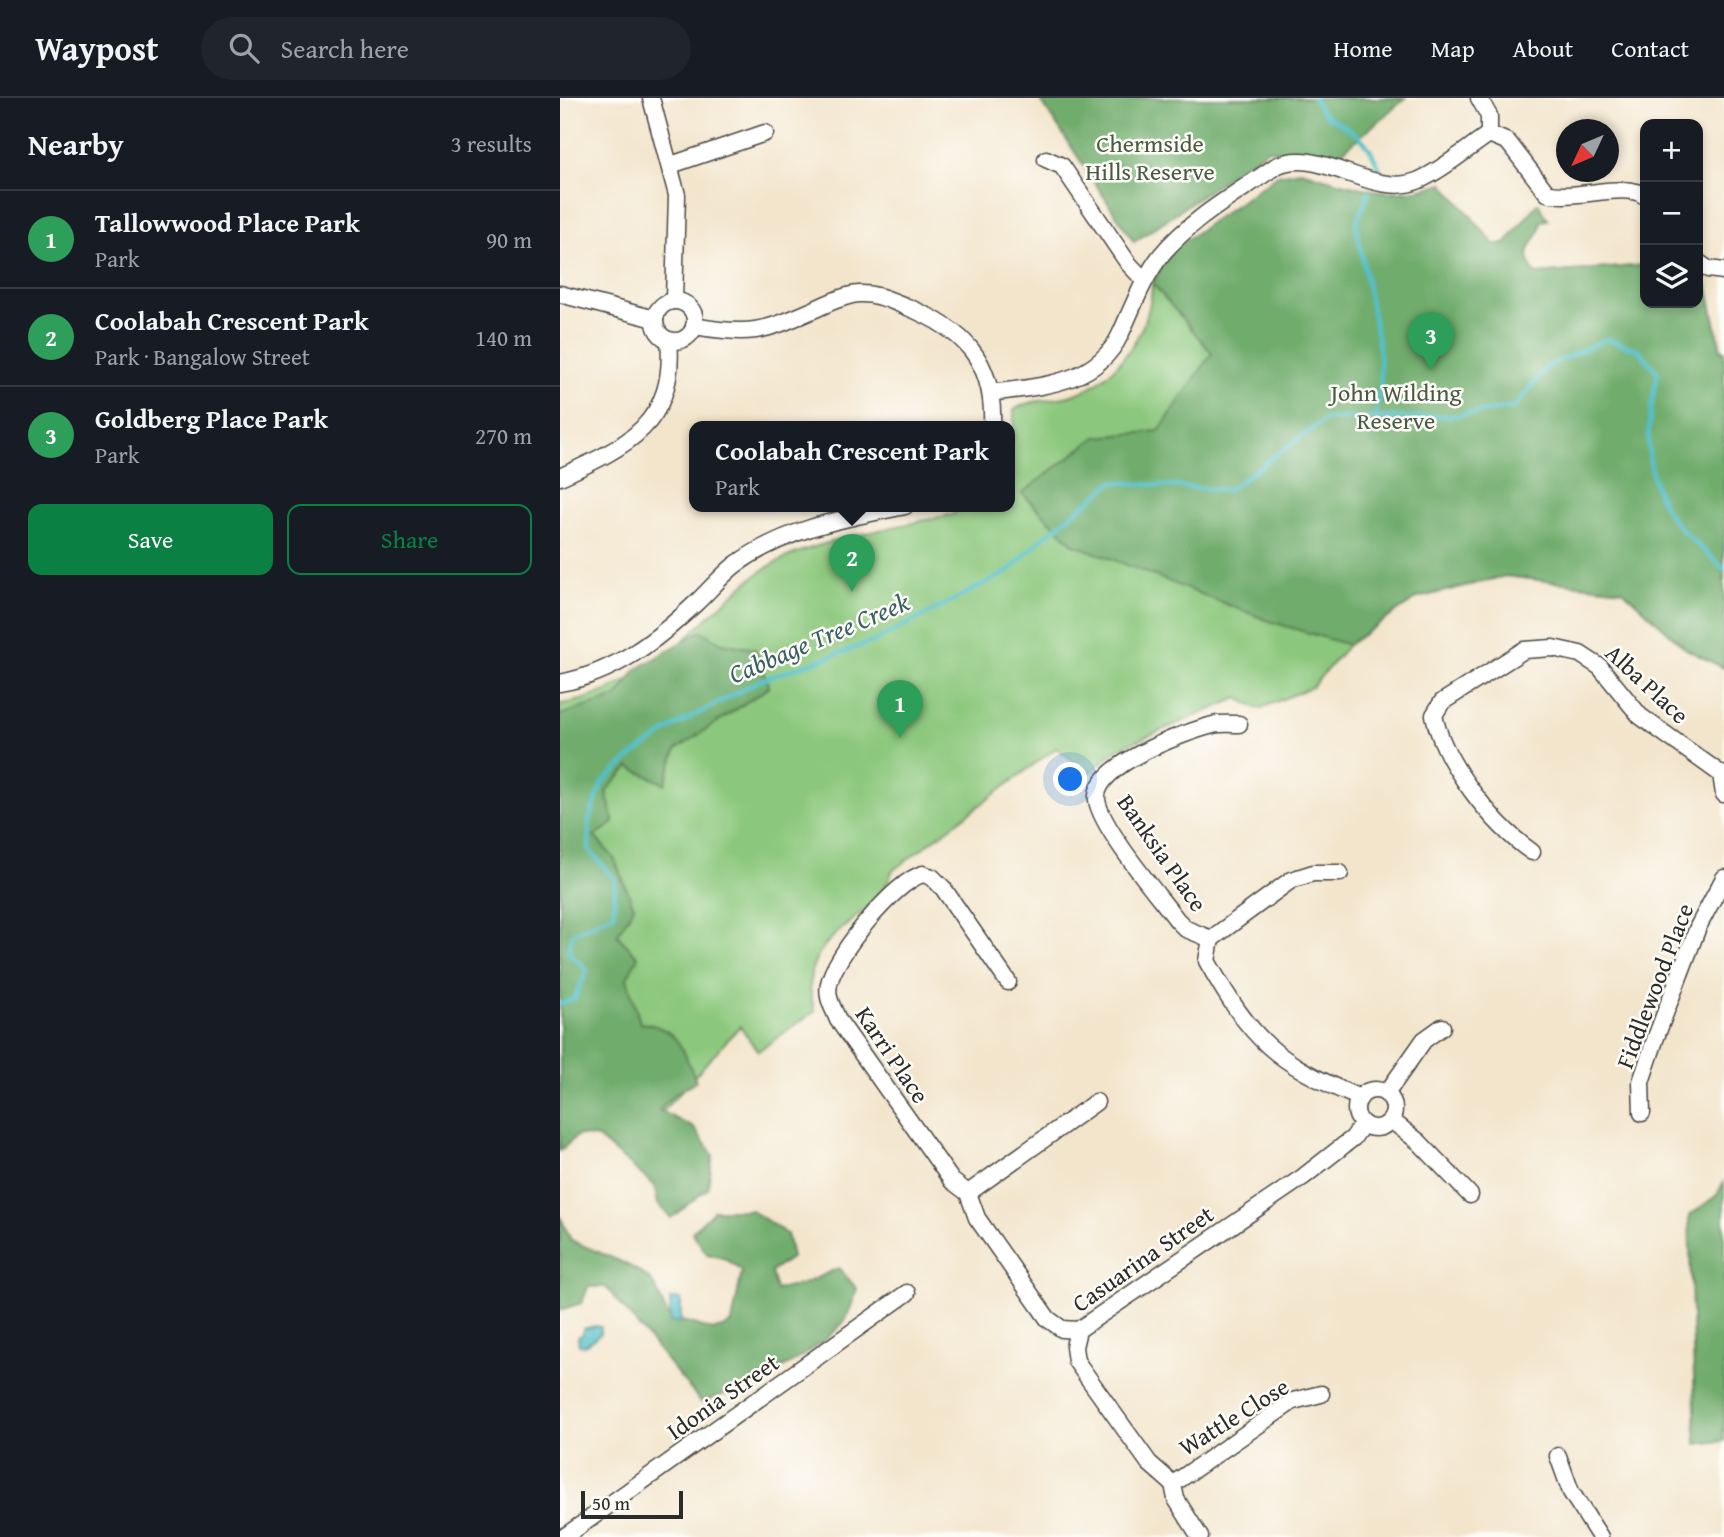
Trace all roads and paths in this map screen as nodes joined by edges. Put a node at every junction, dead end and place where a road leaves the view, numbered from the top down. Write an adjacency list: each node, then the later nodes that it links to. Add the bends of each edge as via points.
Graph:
1 (651, 98): 6 (street)
2 (1479, 98): 4 (street, via 1489,116)
3 (765, 133): 6 (street)
4 (1489, 134): 7 (street, via 1508,142 1547,193); 10 (street, via 1416,182 1368,181 1307,161 1285,162 1181,234)
5 (1046, 159): 10 (street, via 1062,166)
6 (671, 165): 12 (street, via 678,216)
7 (1640, 194)
8 (1703, 265): 9 (street)
9 (1724, 271)
10 (1144, 280): 16 (street, via 1118,338 1098,363 1065,382)
11 (560, 294): 13 (street)
12 (674, 300): 13 (street, via 659,308); 14 (street, via 691,308)
13 (655, 319): 15 (street, via 658,332)
14 (694, 326): 15 (street, via 687,337); 16 (street, via 755,332 841,298 878,295 960,335 978,359)
15 (668, 340): 18 (street, via 669,364 659,406 644,428 630,442)
16 (990, 393): 17 (street)
17 (992, 421)
18 (560, 477)
19 (876, 512): 20 (street, via 814,525 759,550 733,567 648,646 582,679)
20 (560, 683)
21 (1239, 724): 27 (street, Banksia Place, via 1215,724 1137,755 1106,777 1097,799 1112,829 1177,920)
22 (1723, 773): 23 (street); 24 (street, Alba Place, via 1640,716 1600,667 1580,654 1553,648 1524,650 1442,702 1434,715 1451,760 1508,835)
23 (1724, 794)
24 (1532, 852)
25 (1340, 873): 27 (street, via 1313,873 1291,880)
26 (1724, 878): 33 (street, Fiddlewood Place, via 1698,927 1656,1037 1641,1082)
27 (1211, 939): 31 (street, Banksia Place, via 1207,961 1256,1037 1283,1060)
28 (1008, 982): 36 (street, Karri Place, via 943,888 923,874 905,884 870,919 836,963 829,984 828,999 838,1020 952,1181)
29 (1442, 1027): 30 (street, via 1424,1040)
30 (1386, 1094): 31 (street, via 1372,1090); 34 (street, via 1394,1106)
31 (1360, 1098): 35 (street, via 1356,1111)
32 (1096, 1102): 36 (street)
33 (1642, 1113)
34 (1391, 1120): 35 (street, via 1376,1128); 37 (street)
35 (1363, 1124): 39 (street, Casuarina Street, via 1353,1138 1303,1177)
36 (968, 1193): 39 (street, Karri Place, via 977,1218 1048,1319 1062,1329)
37 (1470, 1195)
38 (907, 1293): 43 (street, Idonia Street)
39 (1079, 1330): 42 (street, Casuarina Street, via 1076,1361 1149,1463)
40 (1321, 1394): 42 (street, Wattle Close, via 1293,1401)
41 (1558, 1456): 45 (street, via 1571,1492)
42 (1173, 1484): 44 (street, Casuarina Street, via 1176,1499)
43 (564, 1537)
44 (1200, 1537)
45 (1600, 1537)

